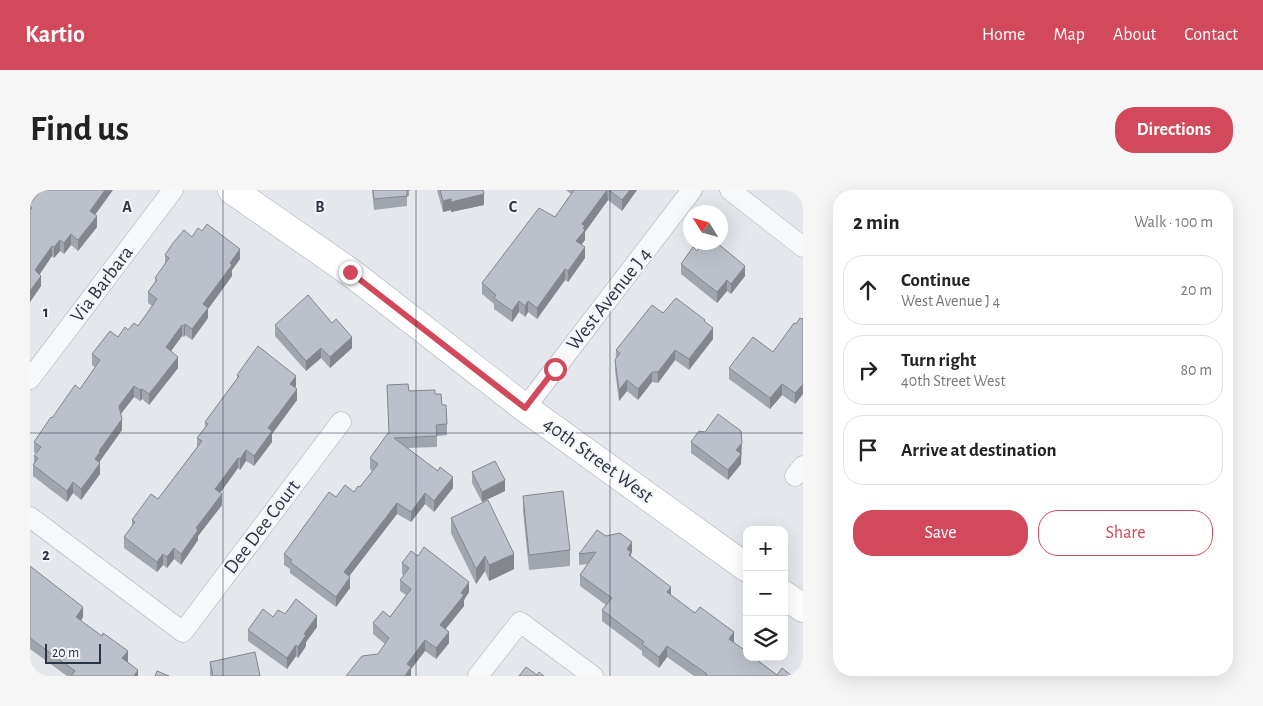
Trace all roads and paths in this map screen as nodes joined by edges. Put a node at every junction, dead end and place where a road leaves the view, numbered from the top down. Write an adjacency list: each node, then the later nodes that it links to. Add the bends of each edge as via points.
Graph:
1 (173, 190): 6 (street, Via Barbara)
2 (232, 190): 7 (main road, 40th Street West, via 350,272)
3 (692, 190): 7 (street, West Avenue J 4)
4 (730, 190): 5 (street)
5 (803, 247)
6 (30, 379)
7 (525, 408): 10 (main road, 40th Street West)
8 (341, 422): 9 (street, Dee Dee Court, via 183,632)
9 (30, 517)
10 (743, 565)
11 (788, 598): 12 (main road)
12 (803, 608)
13 (478, 676): 14 (street, via 520,622)
14 (593, 676)

